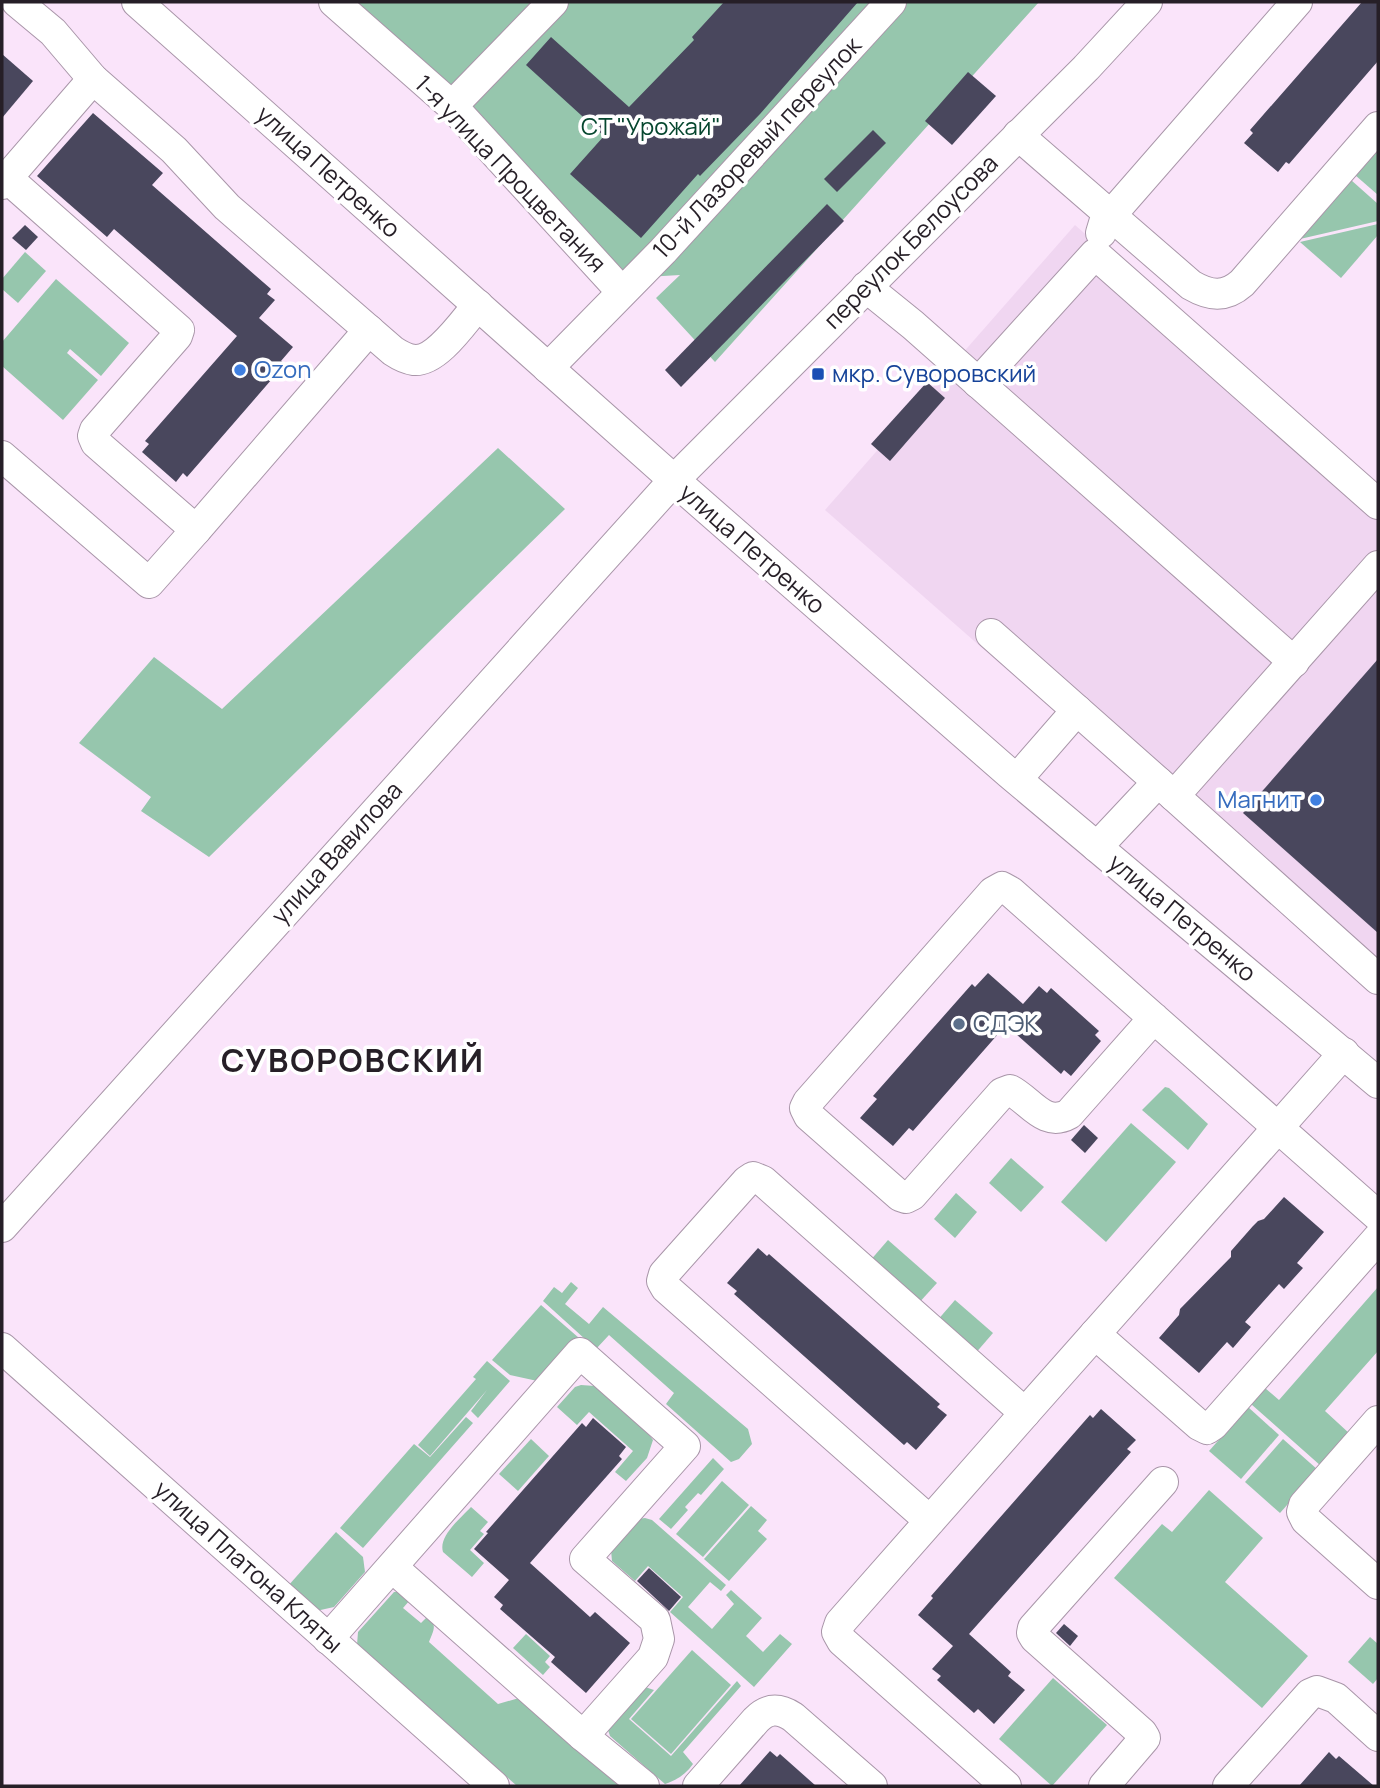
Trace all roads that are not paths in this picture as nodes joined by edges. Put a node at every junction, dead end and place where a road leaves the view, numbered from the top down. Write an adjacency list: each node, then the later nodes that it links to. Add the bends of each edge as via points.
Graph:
1 (18, 2): 8 (street, via 53,32)
2 (137, 2): 17 (street, улица Петренко)
3 (334, 2): 9 (street, 1-я улица Процветания)
4 (553, 2): 9 (street)
5 (891, 2): 16 (street, 10-й Лазоревый переулок)
6 (1147, 2): 11 (street, переулок Белоусова)
7 (1297, 2): 13 (street)
8 (93, 79): 12 (street); 18 (street, via 158,135 227,207)
9 (452, 106): 16 (street, 1-я улица Процветания)
10 (1378, 127): 13 (street, via 1242,283 1218,296 1191,285)
11 (1018, 135): 13 (street); 15 (street, переулок Белоусова)
12 (4, 181): 24 (street, via 179,330 93,436)
13 (1111, 215): 14 (street)
14 (1095, 254): 20 (street); 23 (street)
15 (866, 287): 20 (street); 22 (street, переулок Белоусова)
16 (622, 292): 19 (street, 10-й Лазоревый переулок)
17 (478, 305): 18 (street, via 427,358 416,360 393,351); 19 (street, улица Петренко)
18 (369, 330): 24 (street)
19 (548, 368): 22 (street, улица Петренко)
20 (978, 383): 27 (street)
21 (2, 456): 24 (street, via 149,583)
22 (674, 480): 29 (street, улица Петренко); 38 (street, улица Вавилова)
23 (1378, 503)
24 (195, 530)
25 (1378, 566): 27 (street)
26 (991, 634): 28 (street)
27 (1294, 662): 30 (street)
28 (1077, 710): 29 (street); 30 (street)
29 (1017, 779): 31 (street, улица Петренко)
30 (1166, 789): 31 (street); 32 (street)
31 (1097, 847): 34 (street, улица Петренко)
32 (1378, 979)
33 (1154, 1018): 33 (street, via 1002,887 806,1108 809,1116 906,1198 1002,1093 1010,1090 1049,1119 1061,1119); 36 (street)
34 (1344, 1053): 35 (street, улица Петренко); 36 (street)
35 (1378, 1083)
36 (1278, 1127): 37 (street); 40 (street)
37 (1378, 1216)
38 (2, 1227)
39 (1378, 1238): 40 (street, via 1207,1429)
40 (1095, 1334): 42 (street)
41 (2, 1348): 48 (street, улица Платона Кляты)
42 (1026, 1413): 45 (street); 45 (street, via 763,1181 753,1177 733,1197 664,1275 666,1288)
43 (1378, 1421): 47 (street, via 1302,1512)
44 (1163, 1482): 56 (street, via 1032,1633 1142,1733 1144,1738)
45 (930, 1521): 55 (street, via 836,1632)
46 (392, 1567): 48 (street); 49 (street); 49 (street, via 580,1353 685,1446 585,1559 655,1620 659,1639 653,1657)
47 (1378, 1584)
48 (328, 1640): 51 (street, улица Платона Кляты)
49 (583, 1736): 52 (street)
50 (1378, 1736): 57 (street, via 1336,1698 1317,1691)
51 (494, 1786)
52 (644, 1786)
53 (698, 1786): 54 (street, via 756,1720 772,1710 793,1717)
54 (872, 1786)
55 (1006, 1786)
56 (1104, 1786)
57 (1228, 1786)

